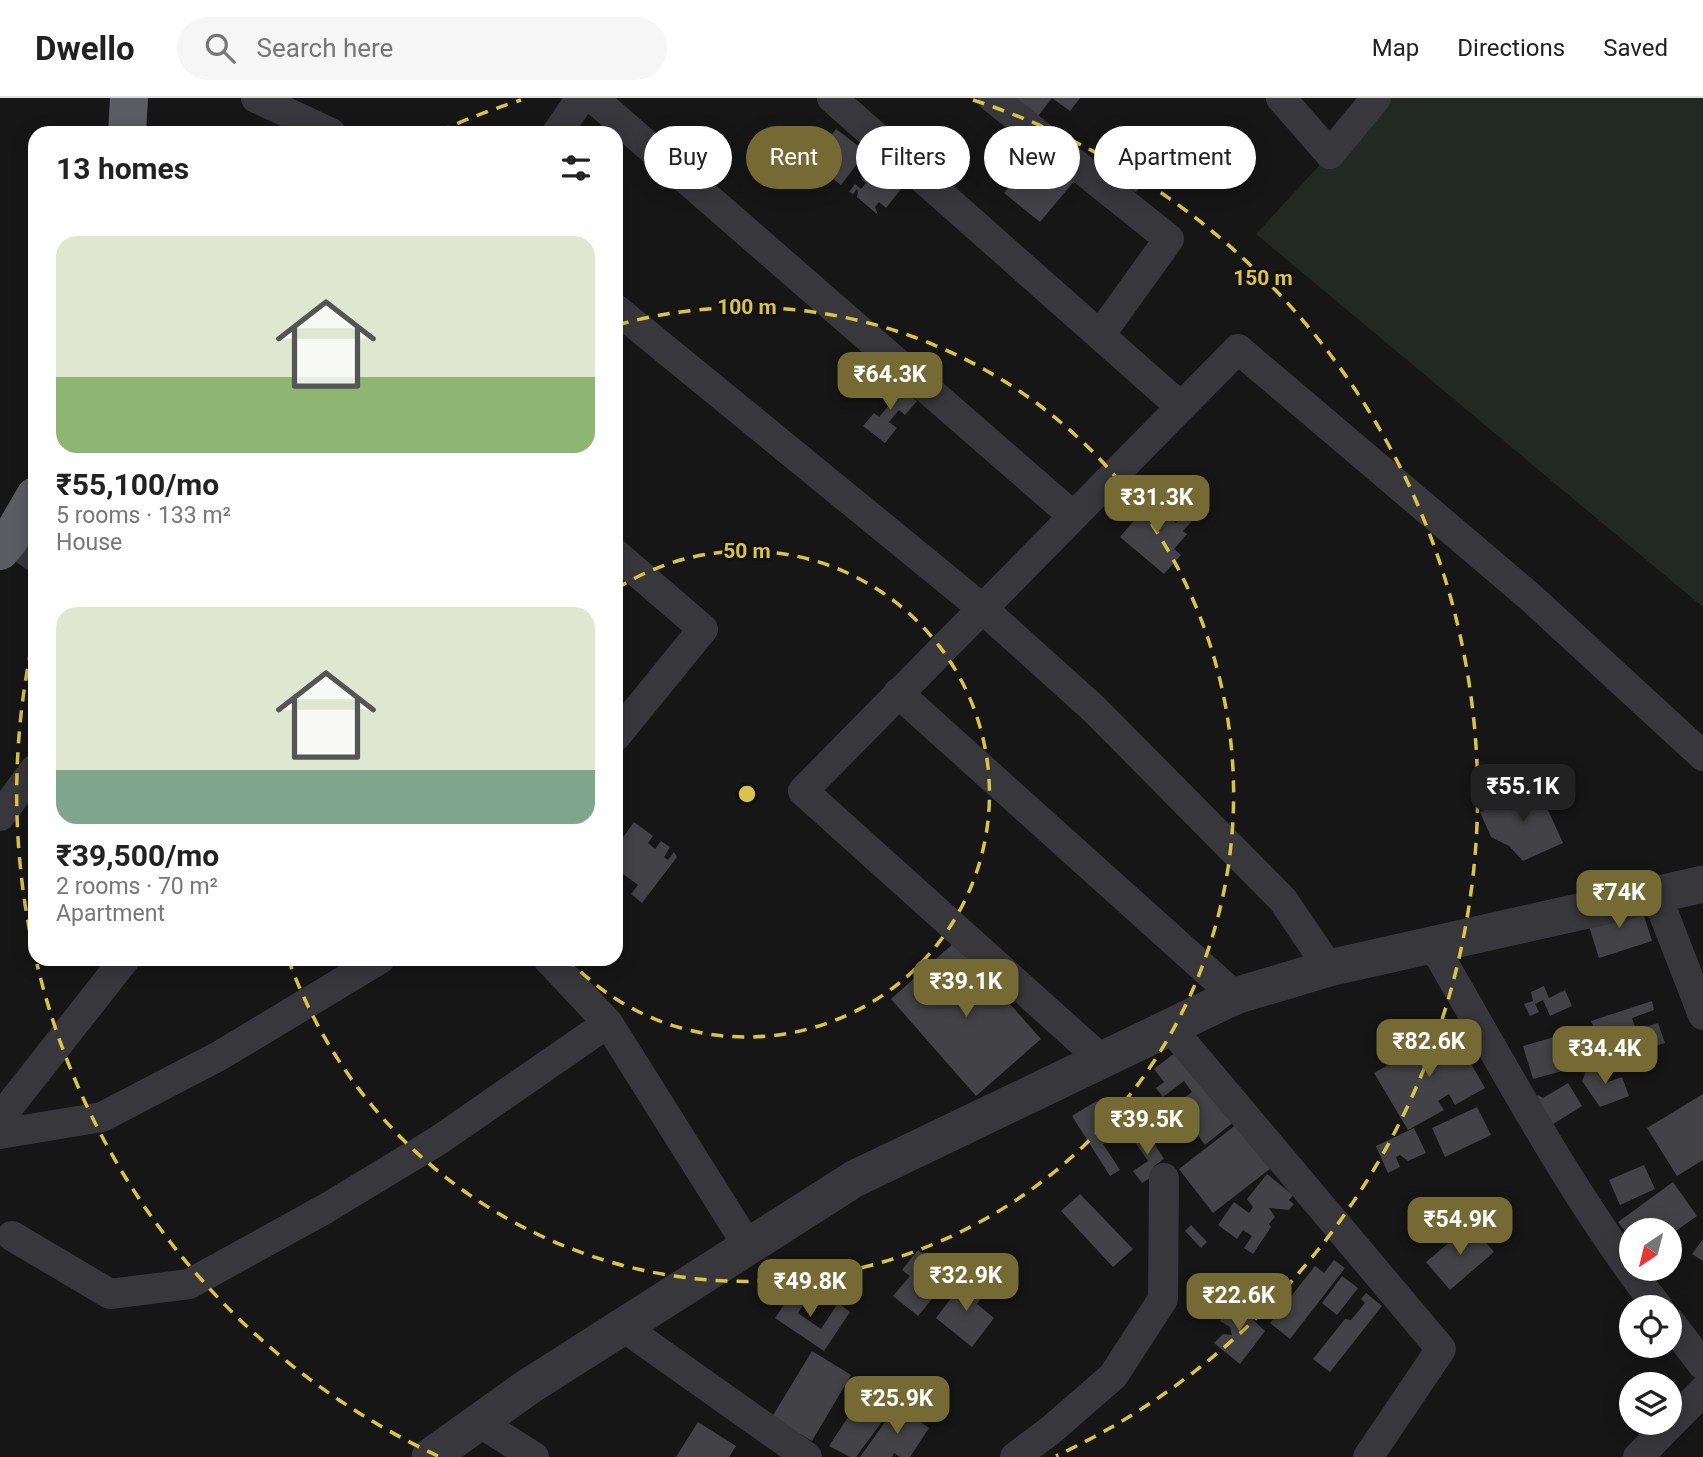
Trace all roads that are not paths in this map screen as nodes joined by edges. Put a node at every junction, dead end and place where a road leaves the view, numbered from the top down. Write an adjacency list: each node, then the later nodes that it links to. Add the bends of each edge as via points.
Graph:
1 (129, 98): 9 (highway)
2 (256, 98): 10 (street)
3 (581, 98): 11 (street)
4 (593, 98): 16 (street)
5 (832, 98): 13 (street)
6 (993, 98): 13 (street, via 1169,239)
7 (1281, 98): 8 (street, via 1330,155)
8 (1376, 98)
9 (127, 126)
10 (316, 126)
11 (562, 126)
12 (623, 315): 19 (street)
13 (1100, 335): 14 (street)
14 (1181, 407): 16 (street); 22 (street, via 1238,349 1528,595)
15 (28, 515): 17 (highway)
16 (1073, 516): 19 (street)
17 (15, 549)
18 (623, 560): 21 (street, via 703,629)
19 (983, 609): 20 (street); 31 (street, via 1094,709 1283,901)
20 (898, 694): 32 (street); 36 (street, via 803,791)
21 (623, 727)
22 (1703, 756)
23 (28, 778): 24 (street)
24 (0, 816)
25 (1703, 884): 26 (street)
26 (1656, 894): 27 (street); 33 (street)
27 (1433, 944): 31 (street); 42 (street, via 1563,1167)
28 (119, 966): 37 (street)
29 (368, 966): 38 (street, via 219,1056 102,1117)
30 (555, 966): 34 (street)
31 (1329, 968): 32 (street)
32 (1235, 996): 35 (street)
33 (1703, 1015)
34 (608, 1023): 40 (street, via 439,1140 189,1284 110,1294); 41 (street)
35 (1170, 1027): 36 (street); 53 (street, via 1441,1349)
36 (1101, 1060): 41 (street, via 854,1179)
37 (0, 1118)
38 (0, 1134)
39 (1164, 1178): 52 (street, via 1163,1299 1113,1376)
40 (12, 1236)
41 (748, 1246): 43 (street)
42 (1649, 1295)
43 (622, 1326): 47 (street); 51 (street)
44 (1682, 1338): 45 (street)
45 (1703, 1365)
46 (1703, 1391): 48 (street)
47 (479, 1422): 49 (street); 50 (street)
48 (1644, 1455)
49 (430, 1457)
50 (534, 1457)
51 (807, 1457)
52 (1015, 1457)
53 (1368, 1457)

